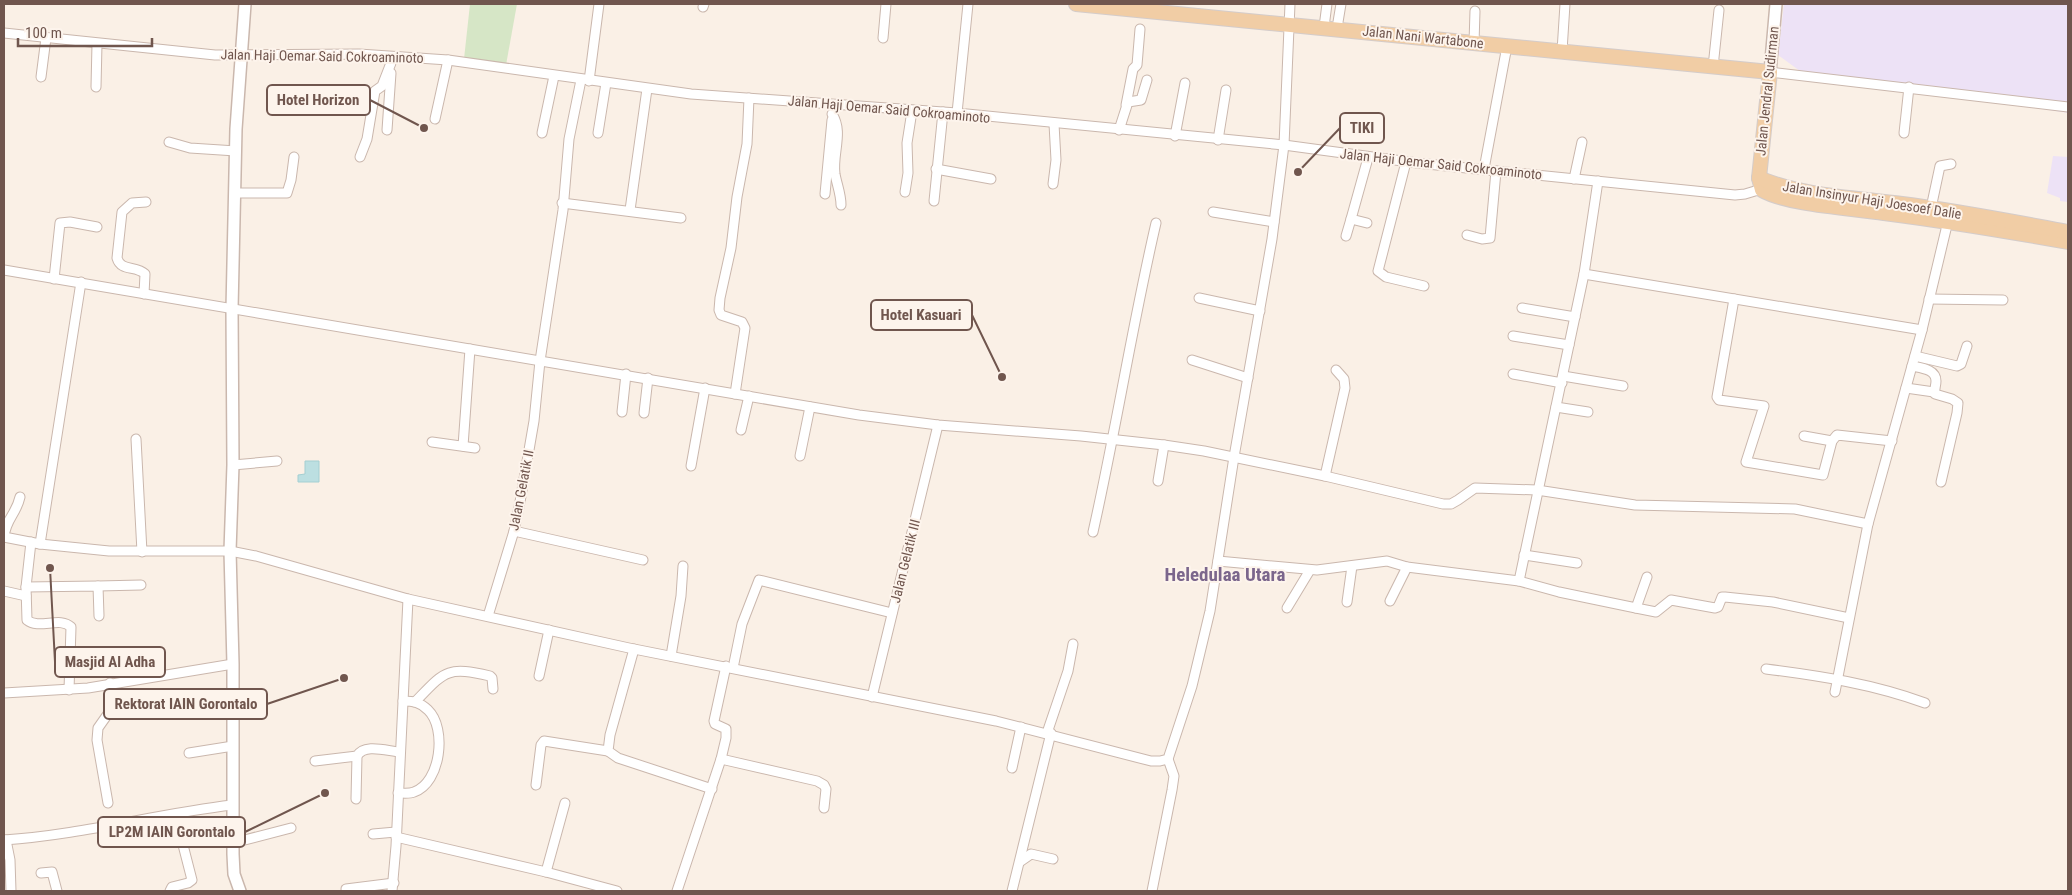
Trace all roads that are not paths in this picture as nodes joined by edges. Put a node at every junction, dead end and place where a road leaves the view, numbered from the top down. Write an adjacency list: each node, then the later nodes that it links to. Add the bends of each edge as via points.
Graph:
1 (245, 4): 23 (street)
2 (599, 4): 30 (street, Jalan Gelatik II)
3 (886, 4): 18 (street)
4 (968, 4): 44 (street)
5 (1076, 4): 13 (main road, Jalan Nani Wartabone)
6 (1290, 4): 13 (street)
7 (1327, 4): 14 (street)
8 (1342, 4): 14 (street)
9 (1565, 4): 22 (street)
10 (1776, 4): 27 (street, Jalan Jendral Sudirman)
11 (1718, 10): 26 (street)
12 (1475, 11): 19 (street)
13 (1290, 24): 14 (main road, Jalan Nani Wartabone); 56 (street)
14 (1331, 28): 19 (main road, Jalan Nani Wartabone)
15 (1140, 30): 39 (street, via 1137,65 1133,69)
16 (4, 33): 17 (street, Jalan Haji Oemar Said Cokroaminoto)
17 (46, 38): 20 (street, Jalan Haji Oemar Said Cokroaminoto); 29 (street)
18 (883, 38)
19 (1474, 43): 21 (main road, Jalan Nani Wartabone)
20 (97, 44): 23 (street, Jalan Haji Oemar Said Cokroaminoto); 34 (street)
21 (1507, 46): 22 (main road, Jalan Nani Wartabone); 64 (street)
22 (1562, 51): 26 (main road, Jalan Nani Wartabone)
23 (241, 55): 24 (street, Jalan Haji Oemar Said Cokroaminoto); 57 (street)
24 (392, 59): 25 (street, Jalan Haji Oemar Said Cokroaminoto); 47 (street); 59 (street, via 382,86 375,91 367,139)
25 (448, 60): 28 (street, Jalan Haji Oemar Said Cokroaminoto); 45 (street)
26 (1714, 67): 27 (main road, Jalan Nani Wartabone)
27 (1770, 72): 35 (street); 70 (main road, Jalan Jendral Sudirman)
28 (554, 76): 30 (street, Jalan Haji Oemar Said Cokroaminoto); 49 (street)
29 (42, 77)
30 (585, 80): 32 (street, Jalan Haji Oemar Said Cokroaminoto); 76 (street, Jalan Gelatik II, via 569,139)
31 (1147, 80): 39 (street, via 1141,100 1130,101)
32 (606, 83): 36 (street, Jalan Haji Oemar Said Cokroaminoto); 50 (street)
33 (1185, 83): 52 (street)
34 (96, 87)
35 (1909, 87): 40 (street); 51 (street)
36 (648, 89): 38 (street, Jalan Haji Oemar Said Cokroaminoto); 79 (street)
37 (1226, 90): 53 (street)
38 (749, 98): 41 (street, Jalan Haji Oemar Said Cokroaminoto); 125 (street, via 747,144 719,307 721,315 742,322 745,328)
39 (1126, 105): 48 (street)
40 (2068, 107)
41 (832, 110): 42 (street, Jalan Haji Oemar Said Cokroaminoto); 73 (street); 77 (street, via 837,125 835,170)
42 (912, 110): 43 (street, Jalan Haji Oemar Said Cokroaminoto); 71 (street)
43 (943, 112): 44 (street, Jalan Haji Oemar Said Cokroaminoto); 63 (street)
44 (956, 113): 46 (street, Jalan Haji Oemar Said Cokroaminoto)
45 (435, 119)
46 (1054, 124): 48 (street, Jalan Haji Oemar Said Cokroaminoto); 69 (street, via 1056,160)
47 (387, 130)
48 (1119, 130): 52 (street, Jalan Haji Oemar Said Cokroaminoto)
49 (542, 133)
50 (598, 133)
51 (1904, 133)
52 (1175, 136): 53 (street, Jalan Haji Oemar Said Cokroaminoto)
53 (1218, 140): 56 (street, Jalan Haji Oemar Said Cokroaminoto)
54 (169, 142): 57 (street, via 190,148)
55 (1582, 142): 67 (street)
56 (1284, 145): 60 (street, Jalan Haji Oemar Said Cokroaminoto); 84 (street)
57 (236, 151): 72 (street)
58 (294, 157): 72 (street, via 287,193)
59 (360, 157)
60 (1368, 158): 61 (street, Jalan Haji Oemar Said Cokroaminoto); 82 (street)
61 (1406, 162): 64 (street, Jalan Haji Oemar Said Cokroaminoto); 96 (street, via 1378,272)
62 (1951, 164): 78 (street, via 1940,166)
63 (936, 169): 66 (street); 74 (street)
64 (1484, 169): 65 (street, Jalan Haji Oemar Said Cokroaminoto)
65 (1496, 171): 67 (street, Jalan Haji Oemar Said Cokroaminoto); 90 (street, via 1490,238 1482,240)
66 (991, 179)
67 (1574, 179): 68 (street, Jalan Haji Oemar Said Cokroaminoto)
68 (1598, 181): 70 (street, Jalan Haji Oemar Said Cokroaminoto, via 1735,195); 93 (street)
69 (1053, 184)
70 (1764, 184): 78 (main road, Jalan Insinyur Haji Joesoef Dalie); 83 (main road, Jalan Insinyur Haji Joesoef Dalie, via 1776,196 1797,201)
71 (905, 192)
72 (236, 193): 103 (street)
73 (825, 194)
74 (934, 201)
75 (146, 202): 97 (street, via 132,203 122,212 117,258 122,266 140,269 145,274)
76 (562, 203): 79 (street); 113 (street, Jalan Gelatik II)
77 (841, 205)
78 (1931, 208): 83 (main road, Jalan Insinyur Haji Joesoef Dalie)
79 (630, 210): 81 (street)
80 (1213, 212): 84 (street)
81 (681, 218)
82 (1351, 219): 86 (street); 89 (street)
83 (1954, 219): 88 (main road, Jalan Insinyur Haji Joesoef Dalie); 91 (main road, Jalan Insinyur Haji Joesoef Dalie); 100 (street)
84 (1274, 222): 104 (street)
85 (1156, 223): 136 (street)
86 (1367, 223)
87 (98, 227): 94 (street, via 60,223)
88 (2068, 232)
89 (1346, 236)
90 (1467, 236)
91 (2068, 242)
92 (4, 270): 94 (street)
93 (1584, 274): 99 (street); 105 (street)
94 (54, 279): 95 (street)
95 (81, 282): 97 (street); 158 (street)
96 (1424, 286)
97 (144, 294): 103 (street)
98 (1199, 298): 104 (street)
99 (1734, 298): 106 (street); 137 (street, via 1717,397 1719,400 1764,406 1746,461 1823,475)
100 (1929, 298): 101 (street); 106 (street)
101 (2004, 300)
102 (1522, 308): 105 (street)
103 (232, 309): 110 (street); 146 (street)
104 (1260, 311): 119 (street)
105 (1575, 317): 108 (street)
106 (1922, 330): 111 (street)
107 (1513, 336): 108 (street)
108 (1569, 345): 120 (street)
109 (1967, 346): 111 (street, via 1961,364 1957,366)
110 (470, 348): 113 (street); 141 (street)
111 (1915, 356): 114 (street)
112 (1192, 360): 119 (street)
113 (540, 361): 116 (street); 154 (street, Jalan Gelatik II, via 534,421)
114 (1912, 366): 123 (street); 124 (street, via 1934,374)
115 (1336, 370): 148 (street, via 1344,379 1344,388)
116 (626, 374): 118 (street); 129 (street)
117 (1513, 374): 120 (street)
118 (648, 378): 122 (street); 130 (street)
119 (1248, 378): 144 (street)
120 (1562, 380): 121 (street); 128 (street)
121 (1623, 386)
122 (705, 388): 125 (street); 147 (street)
123 (1906, 388): 124 (street); 138 (street)
124 (1934, 392): 150 (street, via 1937,396 1955,400 1958,406)
125 (735, 394): 126 (street)
126 (749, 396): 127 (street); 133 (street)
127 (810, 407): 132 (street); 143 (street)
128 (1556, 407): 131 (street); 151 (street)
129 (622, 412)
130 (644, 412)
131 (1588, 412)
132 (938, 425): 136 (street); 180 (street, Jalan Gelatik III)
133 (741, 430)
134 (1804, 436): 137 (street)
135 (136, 439): 160 (street)
136 (1112, 439): 140 (street); 155 (street)
137 (1832, 441): 138 (street, via 1837,435)
138 (1892, 441): 153 (street)
139 (432, 442): 141 (street)
140 (1164, 445): 144 (street); 149 (street)
141 (463, 446): 142 (street)
142 (475, 448)
143 (800, 456)
144 (1234, 457): 148 (street); 163 (street)
145 (276, 461): 146 (street)
146 (233, 465): 159 (street)
147 (691, 466)
148 (1325, 476): 151 (street, via 1443,504 1458,500 1474,488)
149 (1158, 481)
150 (1941, 482)
151 (1537, 490): 153 (street, via 1635,505 1795,509); 161 (street)
152 (20, 497): 156 (street, via 18,507 6,525)
153 (1868, 524): 183 (street)
154 (514, 531): 162 (street); 182 (street, Jalan Gelatik II)
155 (1093, 532)
156 (4, 537): 157 (street)
157 (31, 542): 158 (street); 174 (street)
158 (40, 544): 160 (street)
159 (230, 551): 160 (street); 175 (street); 188 (street)
160 (142, 552)
161 (1524, 555): 164 (street); 170 (street)
162 (643, 560)
163 (1218, 561): 168 (street); 209 (street, via 1202,647)
164 (1577, 563)
165 (683, 566): 187 (street)
166 (1352, 566): 167 (street, via 1387,561); 168 (street); 177 (street)
167 (1407, 567): 170 (street); 176 (street)
168 (1310, 570): 178 (street)
169 (1647, 577): 179 (street)
170 (1519, 581): 179 (street)
171 (141, 585): 172 (street)
172 (98, 586): 174 (street); 181 (street)
173 (4, 591): 174 (street)
174 (26, 591): 195 (street, via 27,620 64,623 71,627)
175 (408, 599): 182 (street); 199 (street)
176 (1390, 601)
177 (1347, 602)
178 (1287, 608)
179 (1636, 608): 183 (street, via 1656,612 1672,600 1715,608 1725,597 1773,602)
180 (892, 613): 189 (street, via 759,580); 198 (street, Jalan Gelatik III)
181 (98, 616)
182 (488, 616): 184 (street)
183 (1849, 618): 192 (street)
184 (549, 630): 186 (street); 191 (street)
185 (1073, 644): 203 (street)
186 (634, 649): 187 (street); 205 (street)
187 (671, 656): 189 (street)
188 (233, 664): 193 (street); 204 (street)
189 (730, 667): 198 (street); 210 (street, via 714,721 727,731)
190 (1766, 669): 192 (street)
191 (539, 676)
192 (1838, 679): 196 (street); 201 (street)
193 (110, 684): 195 (street); 217 (street, via 110,711 98,728 97,740)
194 (493, 689): 200 (street, via 490,676 454,671 440,675)
195 (68, 690): 197 (street)
196 (1835, 692)
197 (4, 693)
198 (872, 697): 202 (street)
199 (403, 701): 200 (street); 206 (street)
200 (415, 702): 215 (street, via 429,711 438,729 437,760 431,776 420,789)
201 (1925, 703)
202 (1021, 726): 203 (street); 212 (street)
203 (1049, 733): 209 (street, via 1151,760); 228 (street)
204 (233, 746): 207 (street); 219 (street)
205 (608, 751): 213 (street, via 544,741); 214 (street, via 636,765)
206 (400, 752): 208 (street, via 365,748); 215 (street)
207 (189, 753)
208 (357, 756): 211 (street); 216 (street)
209 (1168, 759): 240 (street, via 1174,776)
210 (721, 760): 214 (street); 220 (street, via 816,781 826,789)
211 (315, 761)
212 (1012, 768)
213 (536, 785)
214 (712, 788): 238 (street)
215 (398, 793): 223 (street)
216 (356, 799)
217 (108, 803)
218 (566, 803): 229 (street)
219 (232, 805): 224 (street, via 80,831); 225 (street)
220 (824, 808)
221 (291, 828): 225 (street)
222 (373, 834): 223 (street)
223 (396, 834): 229 (street); 231 (street)
224 (5, 840): 233 (street, via 11,869)
225 (233, 842): 236 (street, via 234,874)
226 (184, 845): 235 (street, via 192,880 172,887)
227 (1053, 859): 228 (street, via 1031,854)
228 (1021, 861): 239 (street)
229 (546, 872): 237 (street)
230 (41, 873): 234 (street, via 52,872)
231 (393, 887): 232 (street)
232 (346, 889)
233 (11, 891)
234 (56, 891)
235 (170, 891)
236 (240, 891)
237 (617, 891)
238 (677, 891)
239 (1012, 891)
240 (1152, 891)

